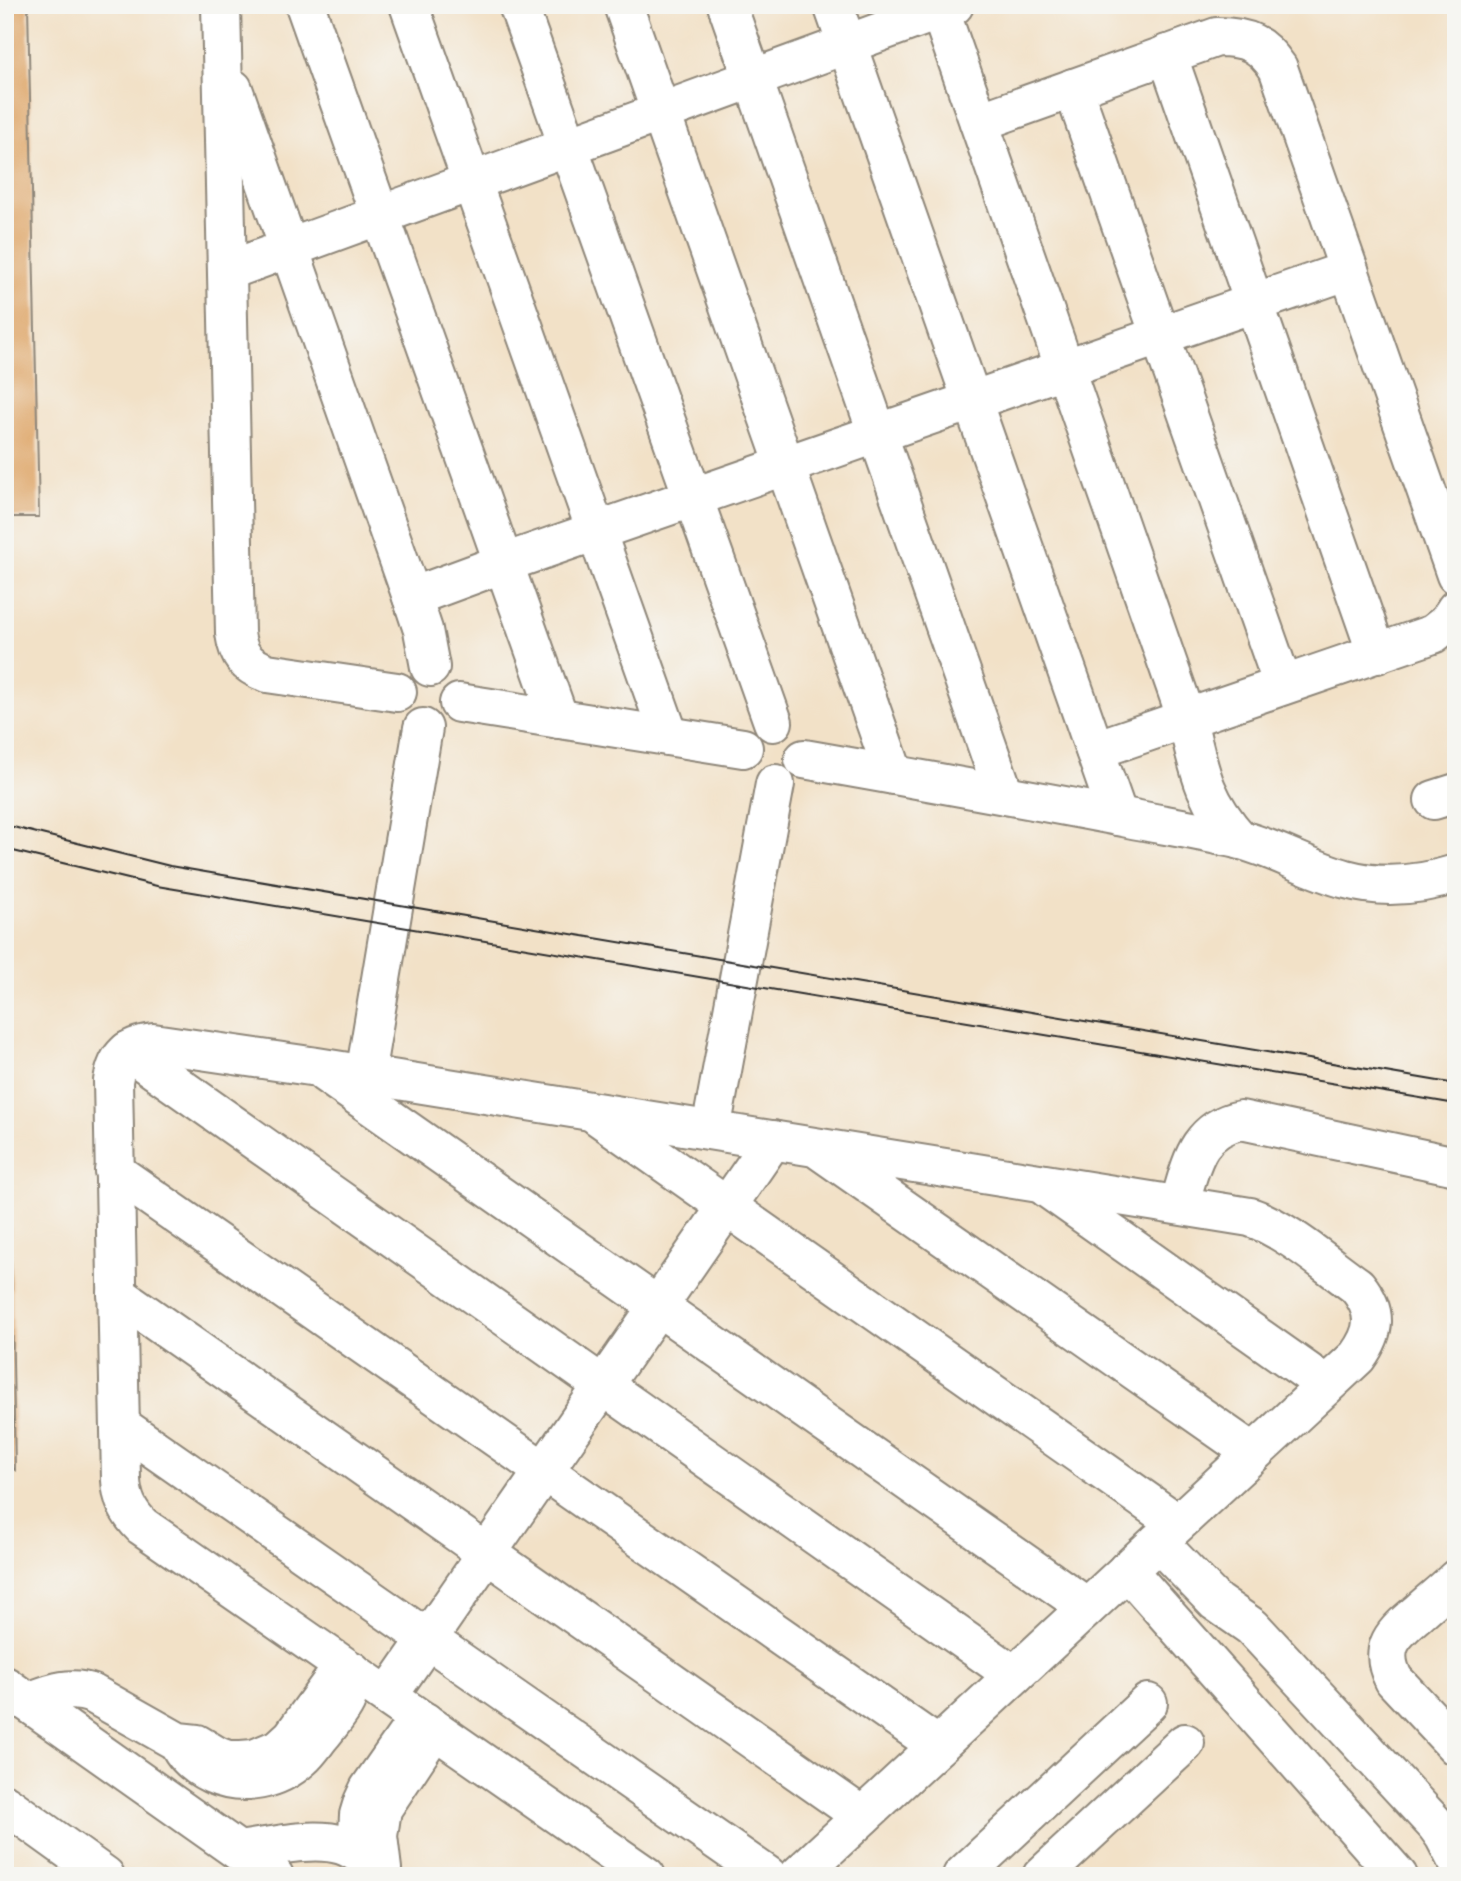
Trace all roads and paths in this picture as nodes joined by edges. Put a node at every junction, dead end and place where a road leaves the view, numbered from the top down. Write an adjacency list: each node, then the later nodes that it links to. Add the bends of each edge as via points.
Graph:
1 (221, 5): 11 (street)
2 (305, 5): 18 (street)
3 (409, 5): 17 (street)
4 (518, 5): 16 (street)
5 (623, 5): 14 (street)
6 (727, 5): 12 (street)
7 (833, 5): 9 (street)
8 (944, 7): 9 (street); 15 (street)
9 (846, 45): 12 (street); 25 (street)
10 (1167, 54): 13 (street); 20 (street, via 1217,37 1252,42 1268,53 1278,68); 22 (street)
11 (222, 58): 19 (street); 21 (street)
12 (753, 79): 14 (street); 26 (street)
13 (1073, 88): 15 (street); 23 (street)
14 (661, 113): 16 (street); 27 (street)
15 (979, 122): 24 (street)
16 (568, 147): 17 (street); 28 (street)
17 (472, 182): 18 (street); 29 (street)
18 (380, 215): 19 (street); 30 (street)
19 (289, 248): 21 (street); 32 (street)
20 (1349, 270): 22 (street); 31 (street)
21 (227, 271): 37 (street, via 237,647 244,660 267,673)
22 (1255, 303): 23 (street); 34 (street)
23 (1160, 336): 24 (street); 36 (street)
24 (1065, 369): 25 (street); 40 (street)
25 (972, 401): 26 (street); 45 (street)
26 (878, 434): 27 (street); 49 (street)
27 (785, 466): 28 (street); 47 (street)
28 (693, 498): 29 (street); 41 (street)
29 (596, 531): 30 (street); 43 (street)
30 (503, 563): 32 (street); 39 (street)
31 (1456, 575)
32 (412, 597): 35 (street)
33 (1456, 609): 34 (street, via 1447,624 1433,634)
34 (1377, 653): 36 (street)
35 (430, 667): 37 (street, via 414,670); 38 (street, via 452,678)
36 (1283, 685): 40 (street)
37 (397, 692): 42 (street, via 403,716)
38 (459, 703): 39 (street); 42 (street, via 446,723)
39 (559, 719): 43 (street)
40 (1187, 719): 45 (street); 51 (street, via 1202,781 1223,821)
41 (773, 722): 44 (street, via 749,735); 46 (street, via 797,733 804,745)
42 (423, 728): 55 (street)
43 (669, 736): 44 (street)
44 (743, 748): 48 (street, via 750,774)
45 (1095, 750): 50 (street)
46 (804, 759): 47 (street); 48 (street, via 789,780)
47 (894, 775): 49 (street)
48 (775, 784): 57 (street)
49 (1004, 794): 50 (street)
50 (1118, 816): 51 (street)
51 (1240, 840): 52 (street, via 1347,880 1408,884)
52 (1456, 874)
53 (128, 1051): 54 (street, via 153,1043); 61 (street, via 114,1070); 68 (street)
54 (317, 1068): 55 (street); 66 (street)
55 (365, 1075): 56 (street)
56 (591, 1111): 57 (street); 64 (street)
57 (711, 1130): 58 (street)
58 (774, 1140): 59 (street); 64 (street)
59 (813, 1146): 62 (street); 70 (street)
60 (1456, 1166): 63 (street, via 1241,1120 1217,1128 1205,1139 1196,1152)
61 (114, 1171): 65 (street); 71 (street)
62 (1039, 1183): 63 (street); 67 (street)
63 (1179, 1205): 67 (street, via 1261,1220 1357,1286 1367,1298 1372,1330 1366,1344)
64 (727, 1206): 66 (street); 72 (street)
65 (117, 1294): 69 (street); 73 (street)
66 (658, 1306): 68 (street); 77 (street)
67 (1326, 1385): 70 (street)
68 (603, 1386): 71 (street); 81 (street)
69 (120, 1425): 78 (street); 80 (street, via 122,1494 133,1517)
70 (1253, 1453): 72 (street)
71 (544, 1471): 73 (street); 87 (street)
72 (1168, 1532): 74 (street); 76 (street)
73 (487, 1553): 78 (street); 90 (street)
74 (1127, 1570): 77 (street); 79 (street)
75 (1456, 1579): 88 (street, via 1397,1631 1387,1655 1394,1680)
76 (1216, 1602): 92 (street, via 1252,1627 1436,1825); 94 (street, via 1239,1641 1411,1832)
77 (1087, 1606): 81 (street)
78 (428, 1639): 83 (street); 98 (street)
79 (1191, 1642): 102 (street, via 1208,1686); 103 (street)
80 (352, 1671): 82 (street, via 331,1683 280,1748 254,1759 228,1760 197,1744 178,1742 83,1690); 83 (street)
81 (1014, 1675): 87 (street)
82 (16, 1694): 91 (street)
83 (388, 1696): 85 (street)
84 (1148, 1703): 100 (street)
85 (425, 1722): 93 (street, via 408,1733 369,1789 359,1815); 97 (street)
86 (1185, 1743): 101 (street)
87 (938, 1746): 90 (street)
88 (1456, 1746)
89 (5, 1804): 95 (street)
90 (862, 1816): 99 (street)
91 (239, 1851): 93 (street, via 318,1841 345,1845); 96 (street)
92 (1456, 1859)
93 (377, 1866)
94 (1456, 1868): 104 (street)
95 (105, 1876)
96 (274, 1876)
97 (646, 1876)
98 (768, 1876)
99 (798, 1876)
100 (962, 1876)
101 (1042, 1876)
102 (1383, 1876)
103 (1398, 1876)
104 (1450, 1876)

